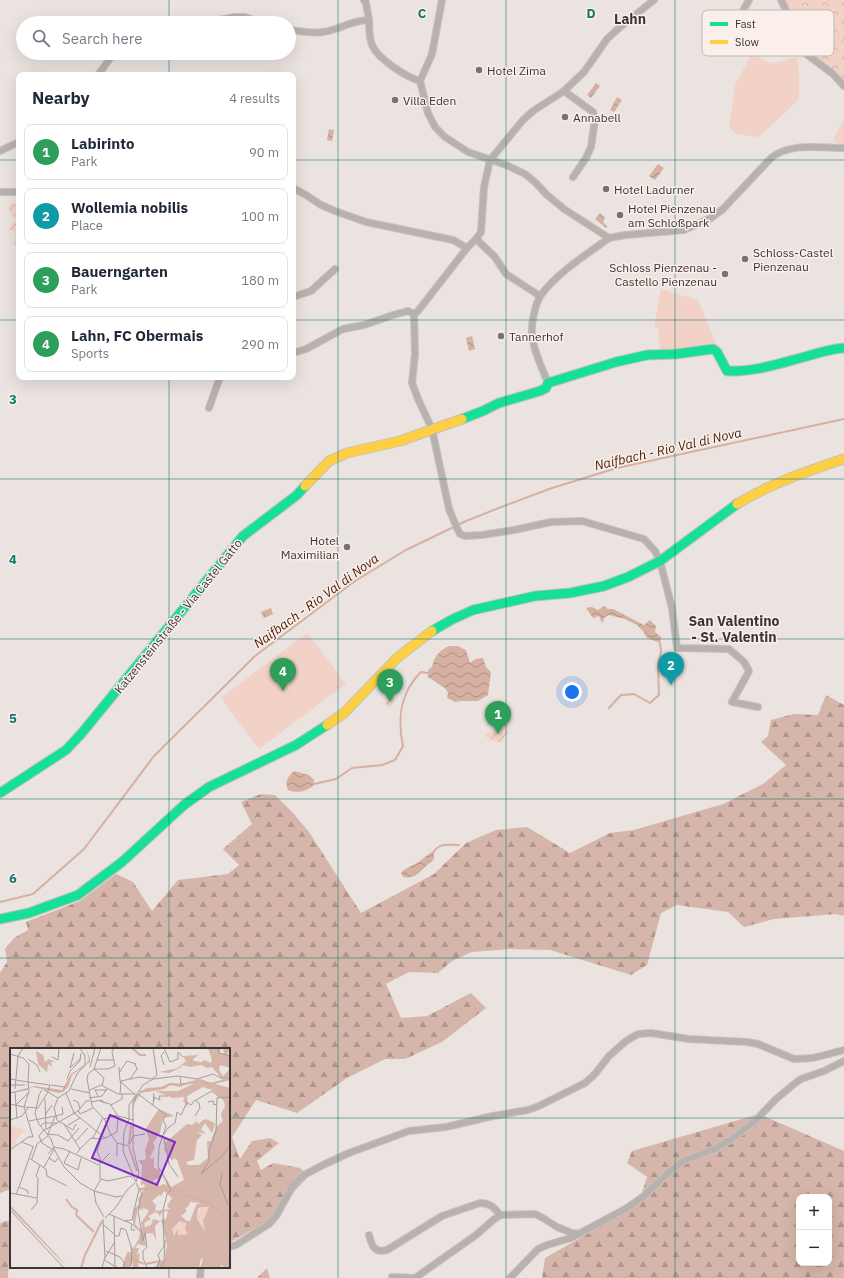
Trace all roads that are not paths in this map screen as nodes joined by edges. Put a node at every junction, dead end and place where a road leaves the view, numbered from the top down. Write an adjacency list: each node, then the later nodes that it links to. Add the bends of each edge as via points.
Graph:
1 (364, 0): 8 (street)
2 (442, 0): 13 (street, via 432,54)
3 (654, 0): 15 (street, via 607,39 584,72)
4 (749, 0): 6 (street)
5 (781, 0): 7 (street)
6 (743, 10)
7 (786, 10)
8 (369, 20): 9 (street, via 358,20 324,32); 13 (street, via 370,38 376,53)
9 (296, 31)
10 (808, 56): 14 (street, via 833,74)
11 (109, 60): 12 (street)
12 (100, 72)
13 (420, 81): 19 (street, via 428,113 435,127 456,145)
14 (844, 86)
15 (564, 91): 19 (street, via 533,111); 20 (street, via 593,112 595,119 591,147)
16 (16, 143): 18 (street)
17 (844, 148): 24 (street, via 792,147 775,155 723,210 711,218 684,230)
18 (0, 151)
19 (490, 160): 24 (street, via 525,174 564,209); 25 (street, via 484,187 481,232)
20 (572, 177)
21 (296, 190): 26 (street, via 335,212 366,222 453,240)
22 (0, 192): 23 (street)
23 (16, 192)
24 (609, 238): 29 (street, via 557,277)
25 (476, 239): 26 (street); 29 (street, via 495,257 506,274)
26 (467, 248): 30 (street)
27 (335, 269): 28 (street, via 311,291)
28 (296, 296)
29 (540, 296): 34 (street, via 532,333)
30 (414, 314): 32 (street, via 408,311 343,329); 36 (street, via 412,382)
31 (844, 348): 34 (street, Katzensteinstraße - Via Castel Gatto, via 824,351 763,369 736,371 727,371 713,349 647,355)
32 (296, 352)
33 (219, 380): 35 (street)
34 (548, 383): 36 (street, Katzensteinstraße - Via Castel Gatto, via 540,392 499,403)
35 (209, 408)
36 (432, 429): 38 (street, via 444,490 460,534 482,535 551,522 582,520 644,539); 40 (street, Katzensteinstraße - Via Castel Gatto, via 400,441 346,453 329,462 297,494 243,536 66,750)
37 (844, 459): 38 (street, via 803,472 748,496)
38 (660, 561): 39 (street, via 672,608 677,648 729,649 744,662 748,671 732,702); 41 (street, via 604,586 535,596 473,610 451,620 429,632 398,658 344,713 296,745 209,787 184,805 122,862 78,895 29,913)
39 (758, 707)
40 (0, 793)
41 (0, 919)
42 (844, 1050): 47 (street, via 814,1058 794,1059 747,1042 638,1034 608,1056 585,1083 539,1106 446,1127 409,1132 323,1165 296,1182 269,1224)
43 (844, 1061): 45 (street, via 801,1079 778,1096 756,1120 733,1138 715,1149 683,1161 644,1196)
44 (500, 1215): 45 (street, via 535,1214 558,1227); 46 (street, via 495,1208 480,1203 442,1216 387,1250 381,1251 374,1247); 49 (street, via 476,1236 415,1278)
45 (580, 1234): 51 (street, via 538,1249)
46 (369, 1235)
47 (230, 1247)
48 (202, 1268): 50 (street)
49 (392, 1277)
50 (200, 1278)
51 (510, 1278)

